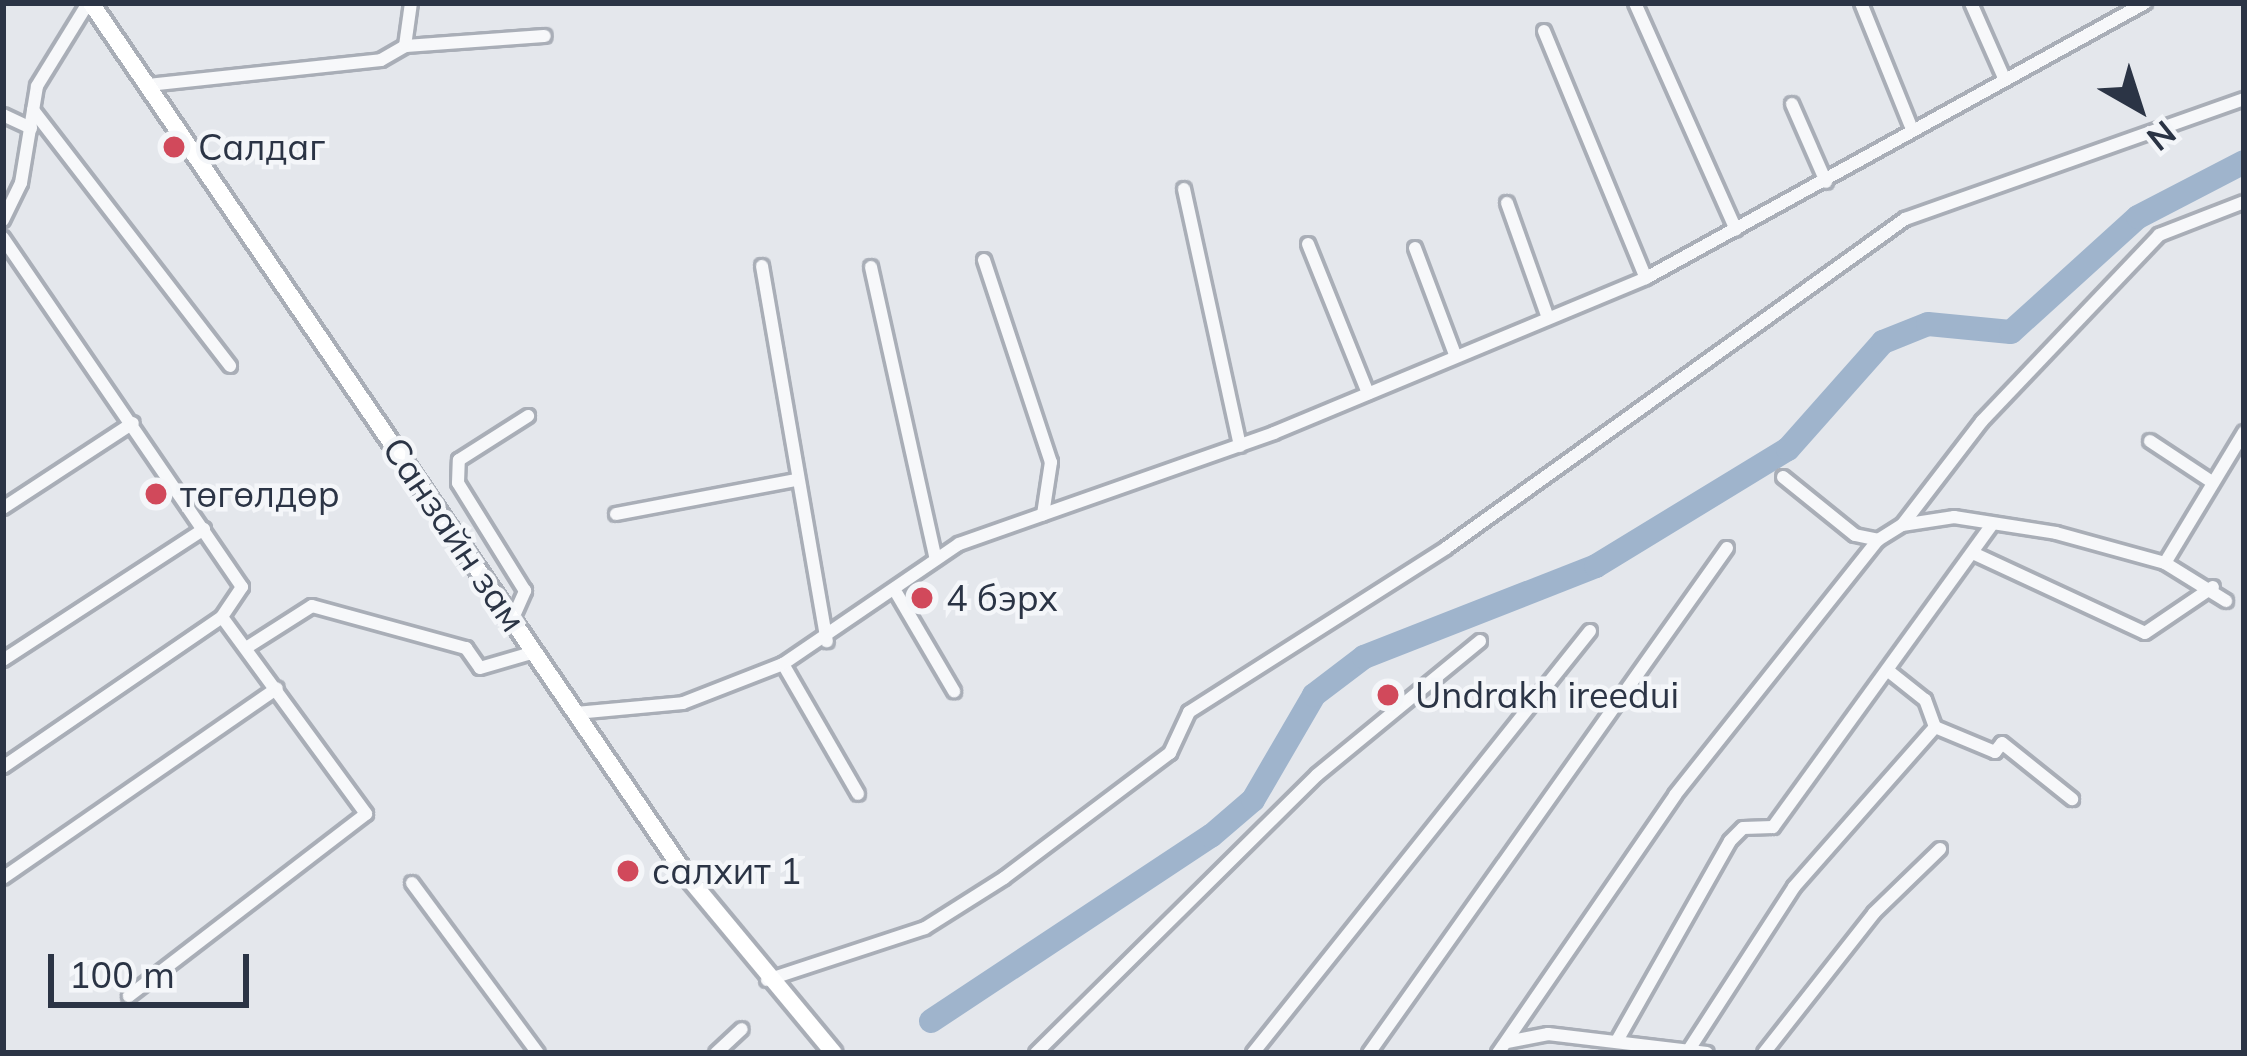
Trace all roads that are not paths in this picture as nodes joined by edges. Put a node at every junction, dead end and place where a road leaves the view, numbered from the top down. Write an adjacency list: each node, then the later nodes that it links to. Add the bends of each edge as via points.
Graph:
1 (90, 3): 11 (main road, Санзайн зам); 14 (street)
2 (411, 3): 9 (street)
3 (1635, 3): 23 (street)
4 (1861, 3): 16 (street)
5 (1971, 3): 10 (street)
6 (2145, 3): 10 (street)
7 (1544, 32): 30 (street)
8 (545, 36): 9 (street)
9 (405, 46): 11 (street, via 380,60)
10 (2005, 80): 16 (street)
11 (148, 85): 58 (main road, Санзайн зам)
12 (2244, 99): 77 (street, via 1905,219 1446,548 1190,712 1170,753 1004,878 925,928 823,970)
13 (1792, 104): 18 (street)
14 (33, 110): 17 (street); 33 (street)
15 (3, 115): 17 (street)
16 (1910, 124): 18 (street, via 1882,155)
17 (31, 128): 22 (street)
18 (1826, 182): 23 (street)
19 (1184, 189): 39 (street)
20 (2244, 202): 46 (street, via 2159,235 1982,422)
21 (1508, 203): 31 (street)
22 (3, 220)
23 (1736, 230): 30 (street)
24 (3, 238): 36 (street)
25 (1308, 244): 34 (street)
26 (1415, 248): 32 (street)
27 (984, 260): 45 (street, via 1051,462)
28 (763, 266): 41 (street)
29 (871, 267): 52 (street)
30 (1646, 278): 31 (street)
31 (1548, 319): 32 (street)
32 (1456, 357): 34 (street)
33 (230, 366)
34 (1368, 393): 39 (street)
35 (529, 416): 58 (street, via 459,460 458,483 525,591)
36 (133, 423): 43 (street); 48 (street)
37 (2244, 432): 42 (street)
38 (2150, 441): 42 (street)
39 (1240, 446): 45 (street)
40 (1784, 477): 49 (street, via 1855,535)
41 (796, 480): 44 (street); 60 (street)
42 (2209, 480): 53 (street)
43 (3, 508)
44 (616, 514)
45 (1043, 514): 52 (street)
46 (1902, 525): 47 (street); 49 (street)
47 (1992, 525): 51 (street); 53 (street)
48 (204, 529): 57 (street, via 242,587); 64 (street)
49 (1878, 540): 81 (street, via 1675,795)
50 (1727, 548): 88 (street)
51 (1975, 554): 54 (street, via 2145,632); 66 (street)
52 (936, 559): 55 (street)
53 (2165, 562): 54 (street)
54 (2213, 587): 56 (street)
55 (897, 594): 60 (street); 68 (street)
56 (2226, 601)
57 (222, 617): 62 (street); 71 (street)
58 (513, 618): 63 (main road, Санзайн зам)
59 (1590, 631): 87 (street)
60 (826, 641): 65 (street)
61 (1480, 641): 86 (street, via 1300,791)
62 (246, 648): 63 (street, via 312,606 466,648 480,668); 67 (street)
63 (535, 652): 69 (main road, Санзайн зам)
64 (3, 660)
65 (783, 664): 69 (street, via 683,703); 72 (street)
66 (1891, 674): 70 (street, via 1925,700); 80 (street, via 1773,826 1736,832)
67 (277, 688): 75 (street); 78 (street, via 366,814)
68 (955, 691)
69 (576, 713): 77 (main road, Санзайн зам)
70 (1935, 727): 73 (street, via 1995,752 2002,742); 82 (street, via 1794,887)
71 (3, 767)
72 (859, 794)
73 (2072, 799)
74 (1940, 849): 90 (street)
75 (3, 878)
76 (412, 883): 83 (street)
77 (766, 980): 85 (main road, Санзайн зам)
78 (129, 996)
79 (742, 1029): 84 (street)
80 (1618, 1040): 81 (street); 82 (street)
81 (1502, 1047)
82 (1690, 1048): 89 (street)
83 (538, 1053)
84 (716, 1053)
85 (833, 1053)
86 (1036, 1053)
87 (1252, 1053)
88 (1369, 1053)
89 (1707, 1053)
90 (1764, 1053)

